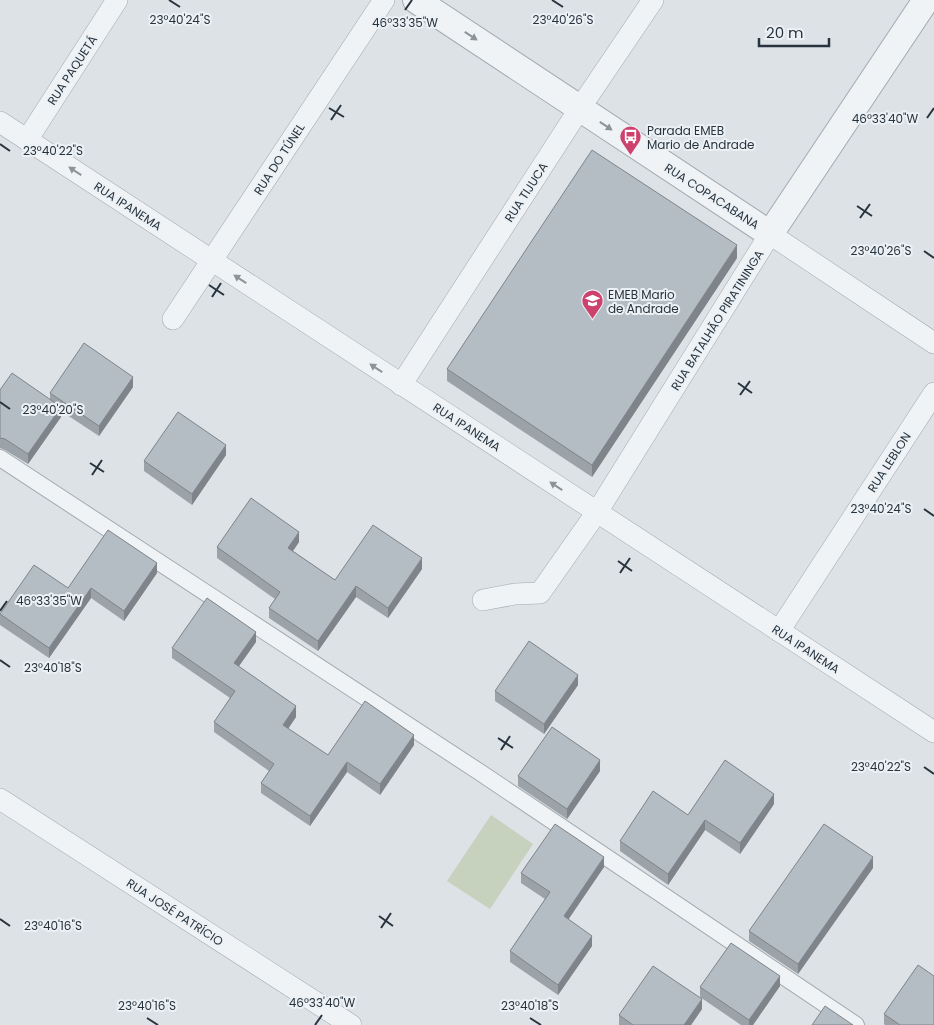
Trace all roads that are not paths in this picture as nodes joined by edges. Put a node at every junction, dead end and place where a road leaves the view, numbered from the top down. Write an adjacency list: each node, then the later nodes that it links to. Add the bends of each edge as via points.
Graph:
1 (117, 0): 8 (street, RUA PAQUETÁ)
2 (384, 0): 10 (street, RUA DO TÚNEL)
3 (416, 0): 6 (street, RUA COPACABANA, one-way to 6)
4 (653, 0): 6 (street, RUA TIJUCA)
5 (926, 0): 9 (street, RUA BATALHÃO PIRATININGA)
6 (580, 108): 9 (street, RUA COPACABANA, one-way to 9); 13 (street, RUA TIJUCA)
7 (0, 122): 8 (street, RUA IPANEMA)
8 (27, 140): 10 (street, RUA IPANEMA, one-way to 8)
9 (770, 234): 12 (street, RUA COPACABANA); 16 (street, RUA BATALHÃO PIRATININGA)
10 (212, 261): 11 (street, RUA DO TÚNEL); 13 (street, RUA IPANEMA, one-way to 10)
11 (174, 319)
12 (934, 343)
13 (401, 385): 16 (street, RUA IPANEMA, one-way to 13)
14 (934, 393): 18 (street, RUA LEBLON)
15 (0, 458): 22 (street, via 481,773)
16 (597, 512): 17 (street, RUA BATALHÃO PIRATININGA, via 540,593); 18 (street, RUA IPANEMA)
17 (483, 600)
18 (778, 631): 19 (street, RUA IPANEMA)
19 (934, 732)
20 (0, 799): 21 (street, RUA JOSÉ PATRÍCIO)
21 (351, 1025)
22 (856, 1025)

